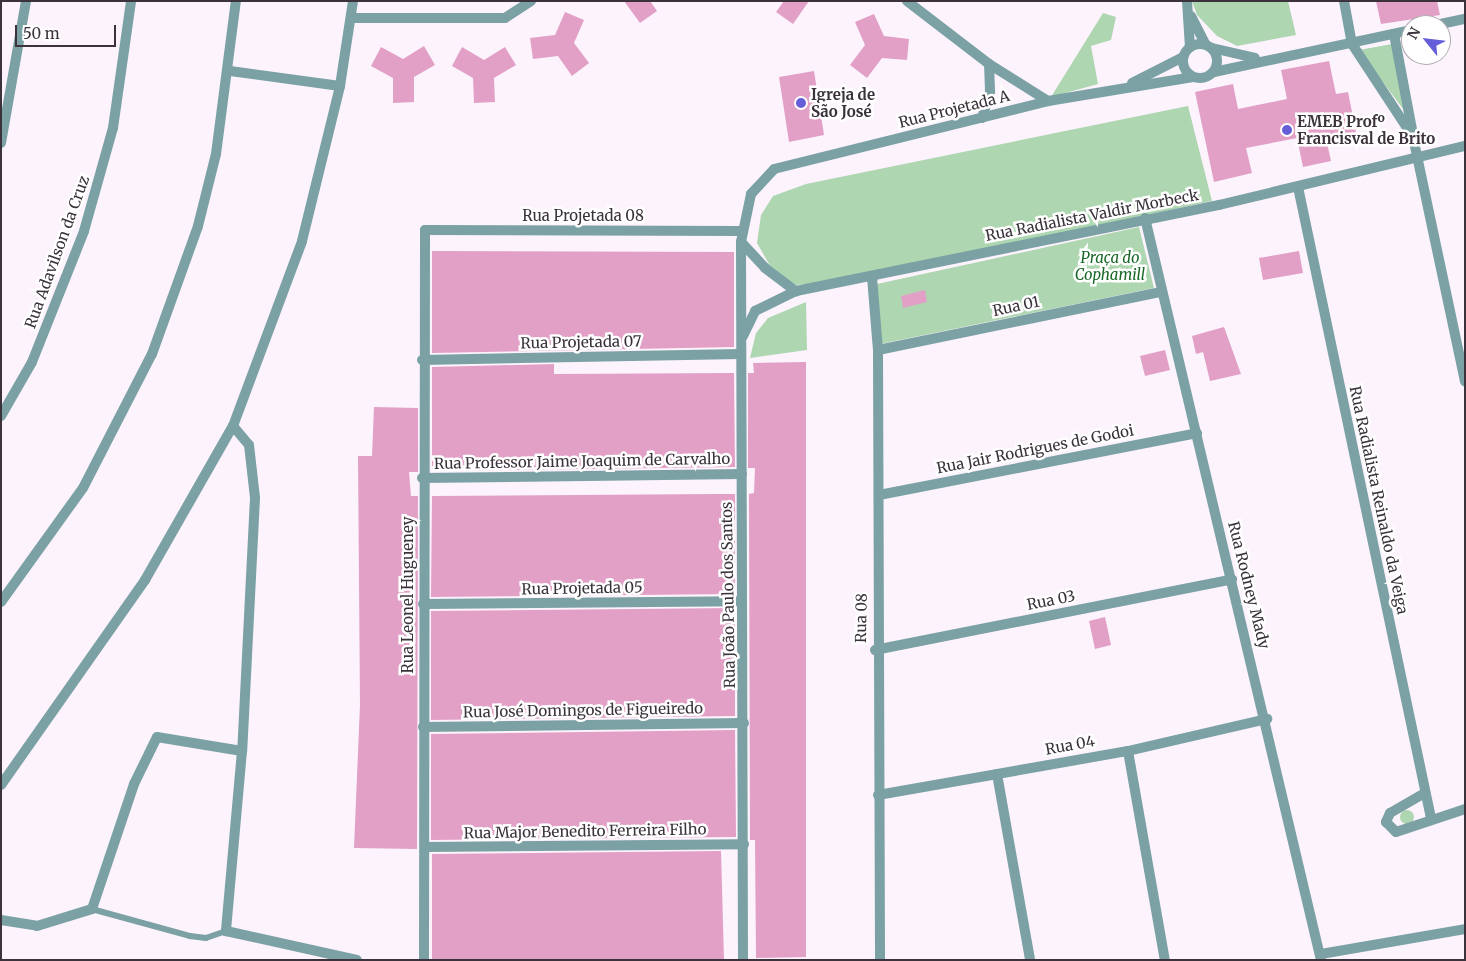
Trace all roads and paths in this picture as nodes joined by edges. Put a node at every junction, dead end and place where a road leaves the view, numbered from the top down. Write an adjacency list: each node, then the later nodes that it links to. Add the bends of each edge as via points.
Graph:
1 (26, 1): 30 (street)
2 (131, 1): 46 (street, Rua Adavilson da Cruz, via 113,128 84,230 32,362)
3 (236, 1): 22 (street)
4 (353, 1): 11 (street)
5 (532, 1): 9 (street)
6 (907, 1): 21 (street)
7 (1188, 1): 10 (street)
8 (1344, 1): 16 (street)
9 (519, 6): 11 (street, via 505,18)
10 (1190, 13): 17 (street); 18 (street)
11 (353, 18): 25 (street)
12 (1465, 19): 13 (street)
13 (1451, 22)
14 (1401, 32): 15 (street)
15 (1394, 34): 16 (street); 29 (street)
16 (1352, 44): 20 (street); 29 (street)
17 (1209, 46): 18 (street); 20 (street, via 1239,57); 23 (street, via 1217,57)
18 (1190, 47): 19 (street)
19 (1183, 57): 24 (street, via 1184,68); 26 (street, Rua Projetada A)
20 (1266, 58): 23 (street)
21 (988, 64): 27 (street); 28 (street, via 990,92)
22 (230, 71): 25 (street); 54 (street, via 198,226 152,354 83,488)
23 (1214, 72): 24 (street, via 1203,78)
24 (1192, 77): 26 (street, Rua Projetada A)
25 (340, 86): 47 (street, via 302,241)
26 (1125, 87): 27 (street, Rua Projetada A)
27 (1048, 101): 28 (street, Rua Projetada A)
28 (982, 118): 36 (street, Rua Projetada A, via 774,169 751,194)
29 (1413, 138): 32 (street)
30 (1, 143)
31 (1465, 146): 32 (street, Rua Radialista Valdir Morbeck)
32 (1417, 156): 33 (street, Rua Radialista Valdir Morbeck); 45 (street)
33 (1298, 187): 34 (street, Rua Radialista Valdir Morbeck); 66 (street, Rua Radialista Reinaldo da Veiga)
34 (1145, 218): 38 (street, Rua Radialista Valdir Morbeck); 40 (street, Rua Rodney Mady)
35 (425, 230): 36 (street, Rua Projetada 08); 44 (street, Rua Leonel Hugueney)
36 (741, 231): 37 (street, Rua João Paulo dos Santos)
37 (741, 242): 39 (street, via 765,268); 41 (street, Rua João Paulo dos Santos)
38 (872, 277): 39 (street, Rua Radialista Valdir Morbeck); 42 (street, Rua 08)
39 (796, 291): 41 (street, via 756,311)
40 (1161, 292): 42 (street, Rua 01); 48 (street, Rua Rodney Mady)
41 (741, 342): 43 (street, Rua João Paulo dos Santos)
42 (878, 350): 51 (street, Rua 08)
43 (741, 354): 44 (street, Rua Projetada 07); 49 (street, Rua João Paulo dos Santos)
44 (422, 360): 50 (street, Rua Leonel Hugueney)
45 (1465, 382)
46 (2, 413)
47 (233, 426): 60 (street, via 249,445 255,498); 63 (street, via 145,580)
48 (1197, 433): 51 (street, Rua Jair Rodrigues de Godoi); 52 (street, Rua Rodney Mady)
49 (742, 474): 50 (street, Rua Professor Jaime Joaquim de Carvalho); 53 (street, Rua João Paulo dos Santos)
50 (422, 478): 55 (street, Rua Leonel Hugueney)
51 (879, 495): 56 (street, Rua 08)
52 (1232, 580): 56 (street, Rua 03); 57 (street, Rua Rodney Mady)
53 (742, 601): 55 (street, Rua Projetada 05); 58 (street, Rua João Paulo dos Santos)
54 (1, 602)
55 (423, 604): 59 (street, Rua Leonel Hugueney)
56 (876, 650): 67 (street, Rua 08)
57 (1267, 719): 61 (street, Rua 04); 76 (street, Rua Rodney Mady)
58 (744, 723): 59 (street, Rua José Domingos de Figueiredo); 70 (street, Rua João Paulo dos Santos)
59 (423, 726): 71 (street, Rua Leonel Hugueney)
60 (242, 751): 72 (street, via 157,737 134,784); 75 (street)
61 (1128, 751): 64 (street, Rua 04); 82 (street)
62 (1, 763): 63 (street)
63 (14, 765): 65 (street)
64 (997, 774): 67 (street, Rua 04); 81 (street)
65 (1, 785)
66 (1423, 794): 69 (street, Rua Radialista Reinaldo da Veiga); 69 (street, via 1390,814 1386,822 1396,832)
67 (878, 795): 80 (street, Rua 08)
68 (1465, 809): 69 (street)
69 (1431, 818)
70 (744, 844): 71 (street, Rua Major Benedito Ferreira Filho); 79 (street, Rua João Paulo dos Santos)
71 (426, 847): 78 (street, Rua Leonel Hugueney)
72 (92, 909): 73 (street, via 37,926); 75 (lane, via 190,936 206,938)
73 (1, 920)
74 (1465, 929): 76 (street)
75 (226, 931): 77 (street)
76 (1321, 957)
77 (357, 960)
78 (424, 960)
79 (743, 960)
80 (880, 960)
81 (1030, 960)
82 (1165, 960)

